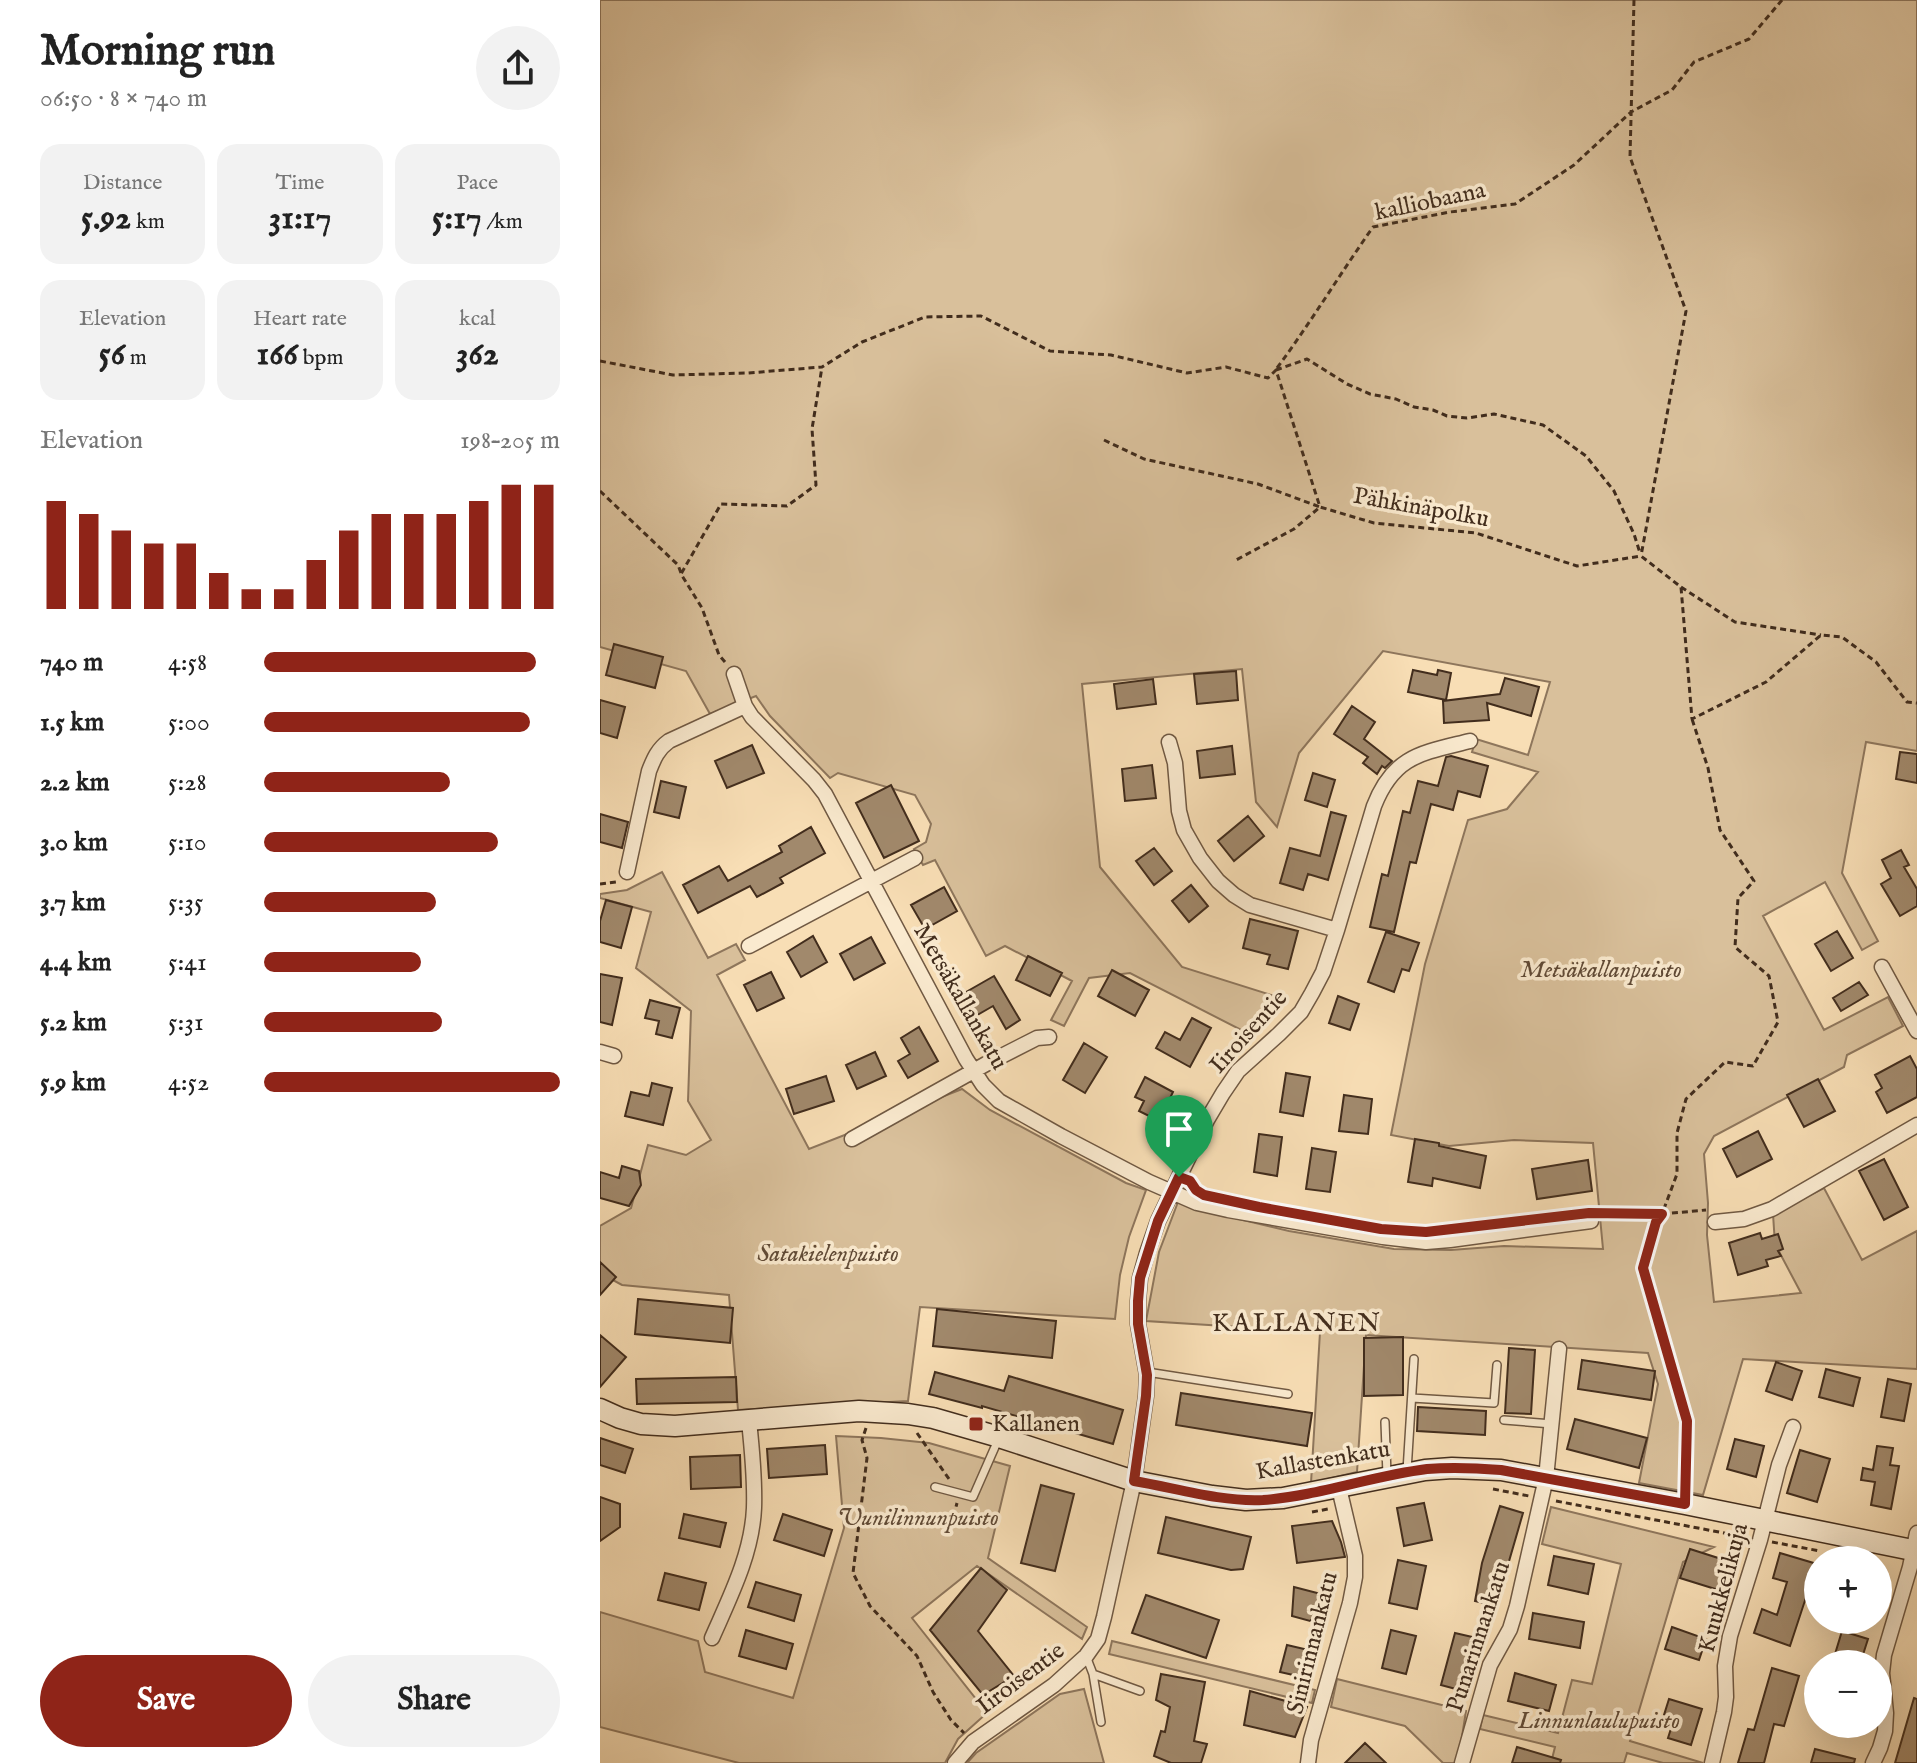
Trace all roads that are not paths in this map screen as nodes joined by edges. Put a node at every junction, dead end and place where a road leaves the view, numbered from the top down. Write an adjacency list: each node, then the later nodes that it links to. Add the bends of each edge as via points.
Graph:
1 (734, 674): 2 (street, Metsäkallankatu)
2 (745, 706): 6 (street, via 660,748 649,771); 7 (street, Metsäkallankatu, via 825,794)
3 (1470, 741): 8 (street, Iiroisentie, via 1407,761 1382,788)
4 (1169, 742): 8 (street, via 1184,830 1218,881 1250,905)
5 (915, 858): 7 (street)
6 (627, 872)
7 (871, 882): 9 (street); 13 (street, Metsäkallankatu)
8 (1337, 930): 16 (street, Iiroisentie, via 1323,972 1301,1012 1238,1071)
9 (749, 946)
10 (1882, 967): 11 (street)
11 (1915, 1023)
12 (1049, 1037): 13 (street)
13 (973, 1071): 15 (street); 16 (street, Metsäkallankatu, via 999,1101 1022,1115)
14 (1917, 1125): 17 (street, via 1772,1209 1744,1219)
15 (852, 1139)
16 (1172, 1192): 18 (street, Metsäkallankatu, via 1228,1210 1405,1240 1450,1240); 22 (street, Iiroisentie, via 1140,1278 1138,1324)
17 (1717, 1216)
18 (1596, 1217)
19 (1559, 1349): 29 (street, Punarinnankatu)
20 (1414, 1359): 24 (lane)
21 (1497, 1365): 24 (lane, via 1494,1403)
22 (1147, 1372): 23 (lane); 35 (street, Iiroisentie)
23 (1288, 1394)
24 (1412, 1398): 32 (lane)
25 (600, 1409): 27 (street, Kallastenkatu, via 654,1426)
26 (1504, 1420): 29 (lane)
27 (749, 1421): 31 (street, Kallastenkatu, via 881,1411 933,1418); 40 (street, via 752,1528 741,1570)
28 (1385, 1422): 33 (lane)
29 (1552, 1424): 34 (street, Punarinnankatu)
30 (1793, 1427): 38 (street, Kuukkelikuja)
31 (999, 1437): 35 (street, Kallastenkatu); 36 (lane, via 973,1497)
32 (1407, 1473): 33 (street, Kallastenkatu); 34 (street, Kallastenkatu, via 1479,1468)
33 (1387, 1477): 37 (street, Kallastenkatu)
34 (1546, 1478): 38 (street, Kallastenkatu); 47 (street, Punarinnankatu, via 1517,1606 1490,1665)
35 (1134, 1481): 37 (street, Kallastenkatu, via 1246,1500); 41 (street, Iiroisentie, via 1098,1639)
36 (935, 1487)
37 (1339, 1488): 46 (street, Sinirinnankatu, via 1355,1577)
38 (1764, 1520): 39 (street, Kallastenkatu); 48 (street, Kuukkelikuja, via 1730,1636 1724,1712)
39 (1916, 1545): 49 (street, via 1884,1655 1885,1731)
40 (712, 1638)
41 (1086, 1656): 42 (lane); 45 (street, Iiroisentie, via 973,1742)
42 (1093, 1674): 43 (lane); 44 (lane)
43 (1140, 1691)
44 (1101, 1722)
45 (955, 1763)
46 (1308, 1763)
47 (1462, 1763)
48 (1712, 1763)
49 (1873, 1763)

